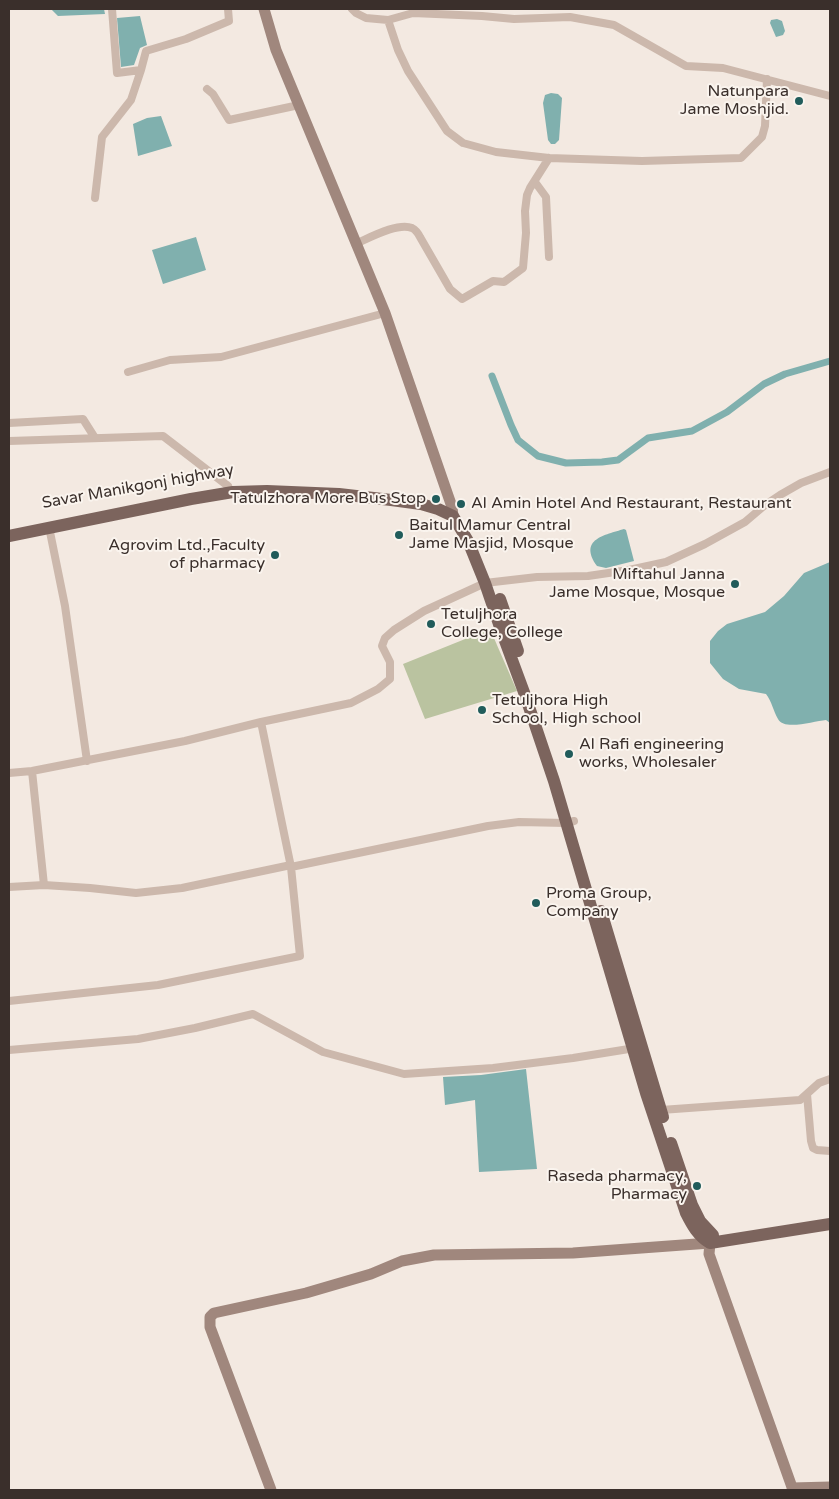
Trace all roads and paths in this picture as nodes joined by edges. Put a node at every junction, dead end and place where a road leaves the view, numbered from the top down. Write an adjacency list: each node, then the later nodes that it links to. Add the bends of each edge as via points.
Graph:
1 (112, 9): 7 (street, via 117,73)
2 (228, 9): 7 (street, via 229,21 146,51)
3 (264, 9): 11 (street, via 276,50)
4 (352, 9): 6 (street, via 366,18)
5 (482, 12): 6 (street, via 413,13); 8 (street, via 514,19 570,17 614,25 686,66 723,68)
6 (388, 20): 12 (street, via 408,71 447,130 463,143 496,152)
7 (141, 70): 14 (street, via 131,100 102,137)
8 (767, 79): 10 (street); 12 (street, via 762,137 741,158 642,161)
9 (207, 89): 11 (street, via 229,120)
10 (830, 96)
11 (299, 105): 15 (street)
12 (550, 158): 13 (street)
13 (535, 182): 15 (street, via 530,188 525,210 523,268 504,282 492,281 462,299 450,289 414,229 406,226 396,228); 16 (street, via 546,198)
14 (95, 198)
15 (355, 244): 17 (street)
16 (549, 257)
17 (385, 313): 18 (street, via 221,357 170,360); 24 (street)
18 (128, 372)
19 (9, 423): 20 (street, via 83,419)
20 (95, 438): 21 (street); 23 (street, via 163,436)
21 (9, 441)
22 (830, 472): 28 (street, via 801,483 765,505 746,522 660,564 588,576)
23 (228, 486): 24 (main road, Savar Manikgonj highway, via 335,487 419,497 438,501); 26 (main road, Savar Manikgonj highway)
24 (452, 511): 25 (main road, via 339,494 233,492); 28 (main road, via 469,525)
25 (49, 527): 27 (main road); 30 (street, via 65,606)
26 (9, 528)
27 (9, 536)
28 (489, 582): 29 (street, via 424,611 385,638 382,646 390,662 390,679 378,689 351,703); 33 (main road)
29 (261, 722): 30 (street); 34 (street)
30 (87, 761): 31 (street)
31 (32, 771): 32 (street); 35 (street)
32 (9, 773)
33 (570, 822): 34 (street, via 504,824); 38 (main road)
34 (291, 866): 35 (street, via 182,888 136,893); 37 (street, via 300,956 158,985)
35 (44, 885): 36 (street)
36 (9, 887)
37 (9, 1001)
38 (638, 1047): 39 (street, via 492,1068 404,1074 323,1052 253,1014 138,1040); 42 (main road); 46 (main road, via 646,1093 686,1213)
39 (9, 1050)
40 (830, 1079): 41 (street, via 819,1083)
41 (807, 1094): 42 (street, via 800,1100); 43 (street, via 813,1148)
42 (661, 1110): 46 (main road)
43 (830, 1151)
44 (830, 1217): 46 (main road)
45 (830, 1224): 46 (main road)
46 (707, 1241): 48 (street); 49 (street, via 573,1253 434,1255 402,1261 371,1274 306,1293 214,1314 210,1318 210,1327)
47 (830, 1487): 48 (street)
48 (792, 1489)
49 (271, 1490)

